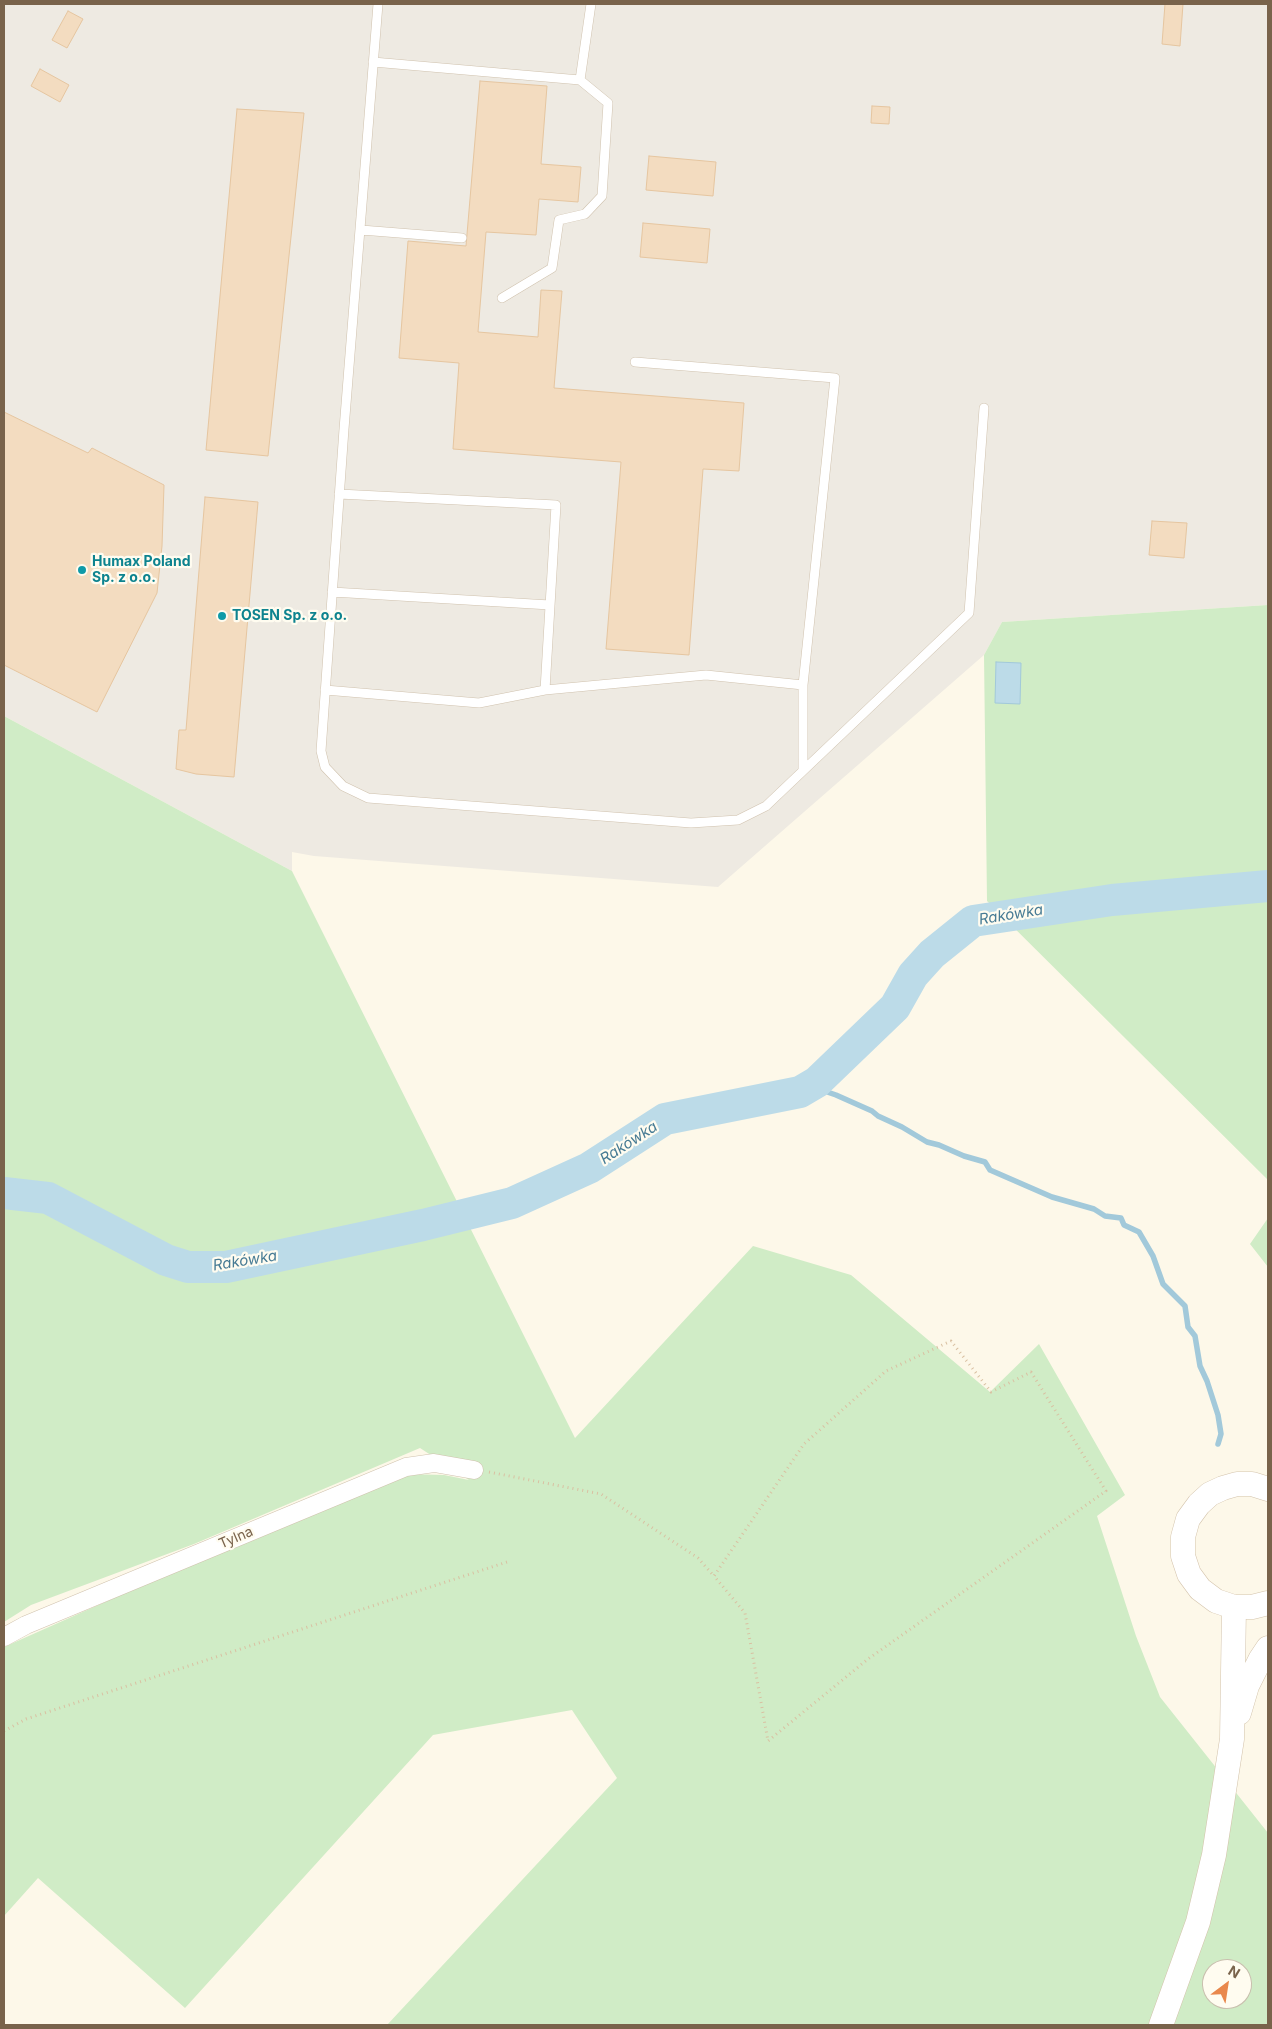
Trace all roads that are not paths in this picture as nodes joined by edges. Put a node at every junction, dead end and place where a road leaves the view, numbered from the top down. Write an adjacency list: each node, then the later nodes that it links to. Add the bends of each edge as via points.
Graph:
1 (378, 4): 3 (lane)
2 (591, 4): 4 (lane)
3 (373, 62): 4 (lane); 5 (lane)
4 (580, 80): 7 (lane, via 608,103 602,196 585,214 559,220 552,268)
5 (361, 230): 6 (lane); 10 (lane)
6 (462, 238)
7 (502, 298)
8 (635, 362): 13 (lane, via 835,378)
9 (984, 408): 16 (lane, via 969,613)
10 (339, 494): 11 (lane); 12 (lane, via 556,504)
11 (332, 592): 12 (lane); 14 (lane)
12 (550, 605): 15 (lane)
13 (803, 685): 15 (lane, via 706,675); 16 (lane)
14 (325, 690): 15 (lane, via 479,704); 16 (lane, via 320,751 325,767 343,786 368,798 691,823 738,820 766,806)
15 (545, 690)
16 (803, 770)
17 (474, 1470): 21 (street, Tylna, via 434,1463 406,1467)
18 (1268, 1489): 20 (main road, via 1252,1484 1223,1488 1210,1494 1188,1519 1183,1537 1183,1556 1189,1574 1200,1589)
19 (1268, 1603): 20 (main road)
20 (1234, 1607): 23 (main road)
21 (4, 1637)
22 (1268, 1648): 23 (main road, via 1247,1686)
23 (1232, 1739): 24 (main road, via 1214,1856 1198,1922)
24 (1161, 2025)

